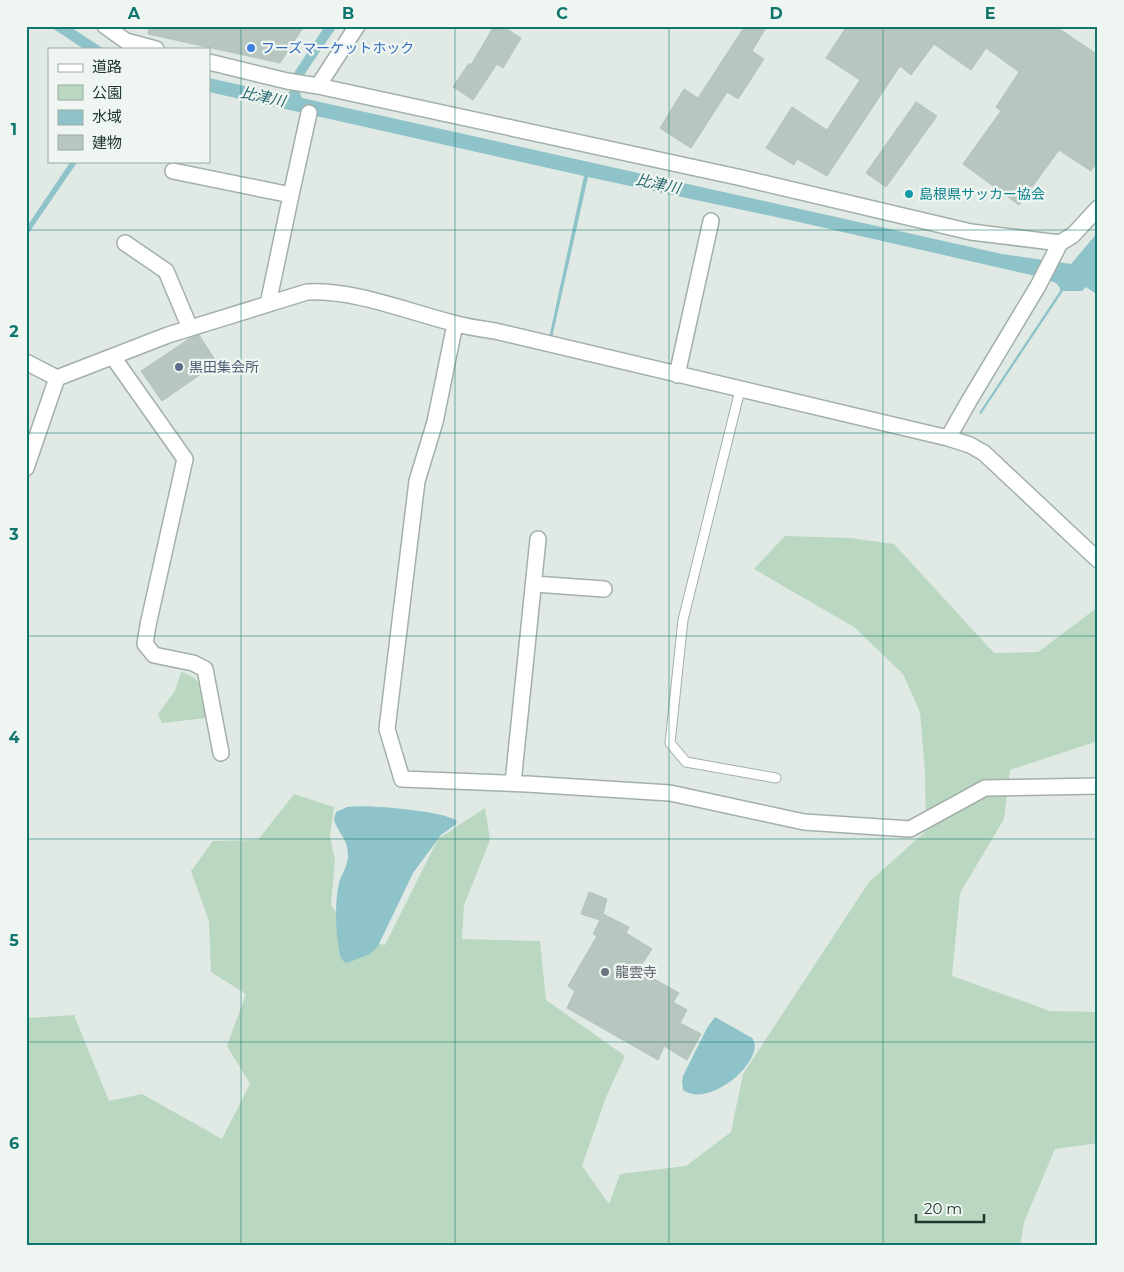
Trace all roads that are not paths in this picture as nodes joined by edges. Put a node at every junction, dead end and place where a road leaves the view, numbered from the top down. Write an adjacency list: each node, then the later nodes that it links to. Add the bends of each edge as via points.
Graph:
1 (105, 26): 3 (street, via 126,41)
2 (357, 26): 5 (street)
3 (152, 48)
4 (210, 62): 5 (street)
5 (313, 85): 12 (street)
6 (309, 113): 8 (street)
7 (173, 171): 8 (street)
8 (291, 195): 13 (street)
9 (1098, 208): 12 (street)
10 (711, 222): 18 (street)
11 (125, 243): 15 (street, via 166,271)
12 (1057, 250): 21 (street)
13 (268, 304): 14 (street, via 307,292 322,291 379,302); 15 (street)
14 (455, 324): 18 (street); 29 (street, via 435,422 417,481 387,729 402,779)
15 (190, 328): 16 (street)
16 (113, 358): 19 (street); 27 (street, via 185,459 145,644 154,656 193,663 205,669)
17 (26, 362): 19 (street)
18 (677, 375): 20 (street)
19 (57, 378): 22 (street)
20 (740, 390): 21 (street); 28 (lane, via 683,620 670,743 686,762)
21 (948, 438): 24 (street, via 984,453)
22 (26, 468)
23 (538, 539): 25 (street)
24 (1098, 560)
25 (534, 584): 26 (street); 29 (street)
26 (604, 589)
27 (220, 753)
28 (776, 778)
29 (513, 783): 30 (street, via 670,793 804,822 910,829 985,788)
30 (1098, 786)

